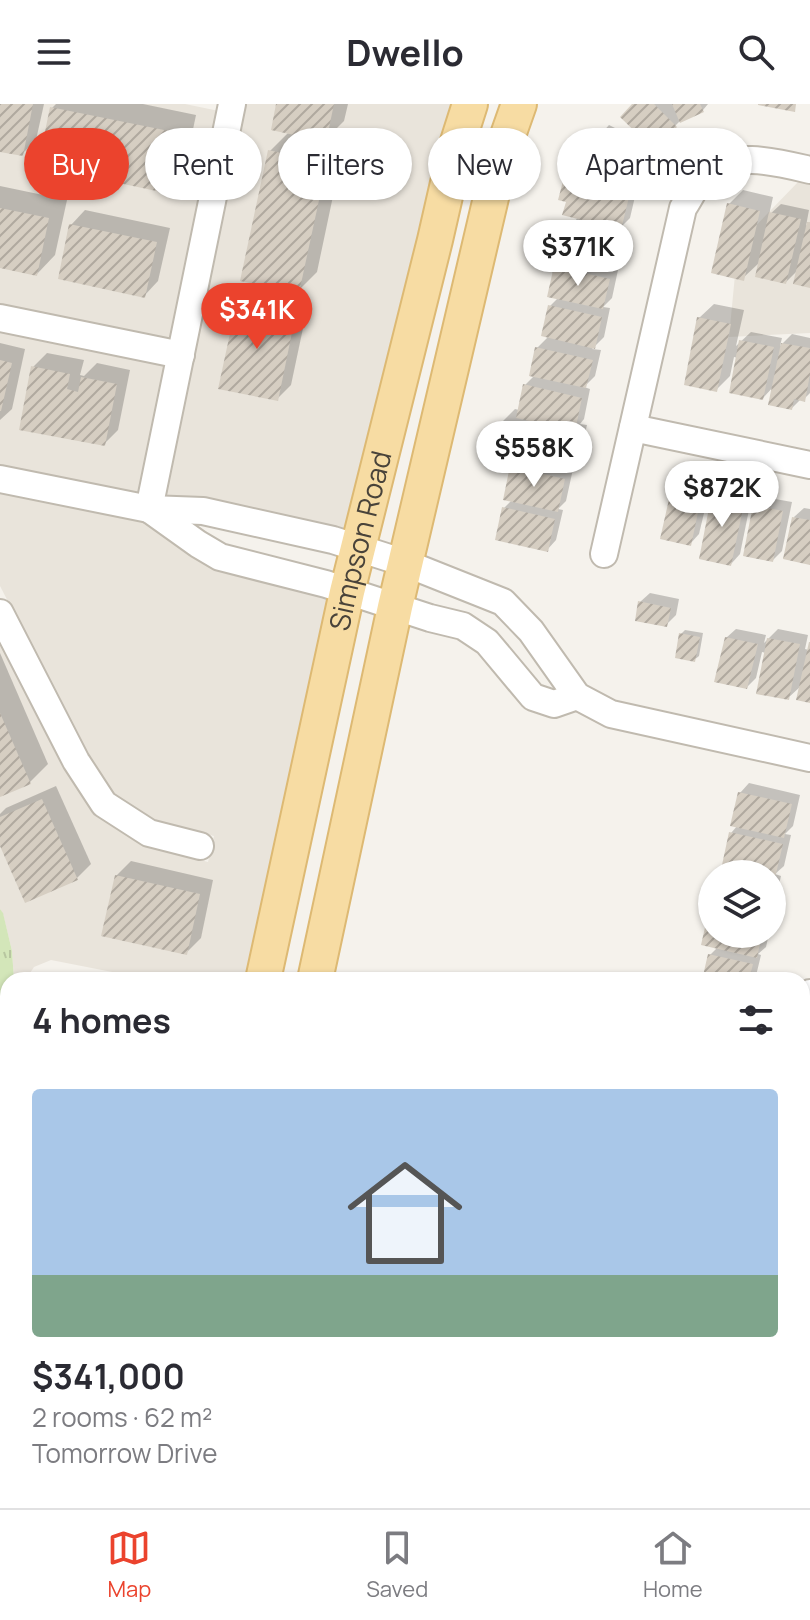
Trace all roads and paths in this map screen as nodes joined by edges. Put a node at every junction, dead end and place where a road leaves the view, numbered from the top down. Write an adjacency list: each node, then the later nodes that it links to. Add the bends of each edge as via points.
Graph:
1 (232, 104): 6 (street)
2 (470, 104): 11 (main road, Simpson Road)
3 (519, 104): 13 (main road, Simpson Road, via 501,155)
4 (810, 170): 7 (street, via 761,159 729,161 705,174 683,208)
5 (0, 318): 6 (street)
6 (181, 355): 10 (street)
7 (633, 428): 8 (street); 12 (street)
8 (810, 465)
9 (0, 479): 10 (street)
10 (149, 509): 11 (street, via 203,511); 14 (street, via 220,557)
11 (358, 548): 13 (street); 14 (main road, Simpson Road)
12 (604, 554)
13 (405, 563): 15 (main road, Simpson Road); 17 (street, via 503,602 531,631)
14 (347, 592): 15 (street); 20 (main road, Simpson Road)
15 (395, 607): 17 (street, via 463,626 487,642 533,697 554,704); 21 (main road, Simpson Road)
16 (0, 613): 19 (street, via 76,761 104,804 149,833)
17 (577, 696): 18 (street, via 611,714)
18 (810, 758)
19 (200, 846)
20 (265, 972)
21 (317, 972)

